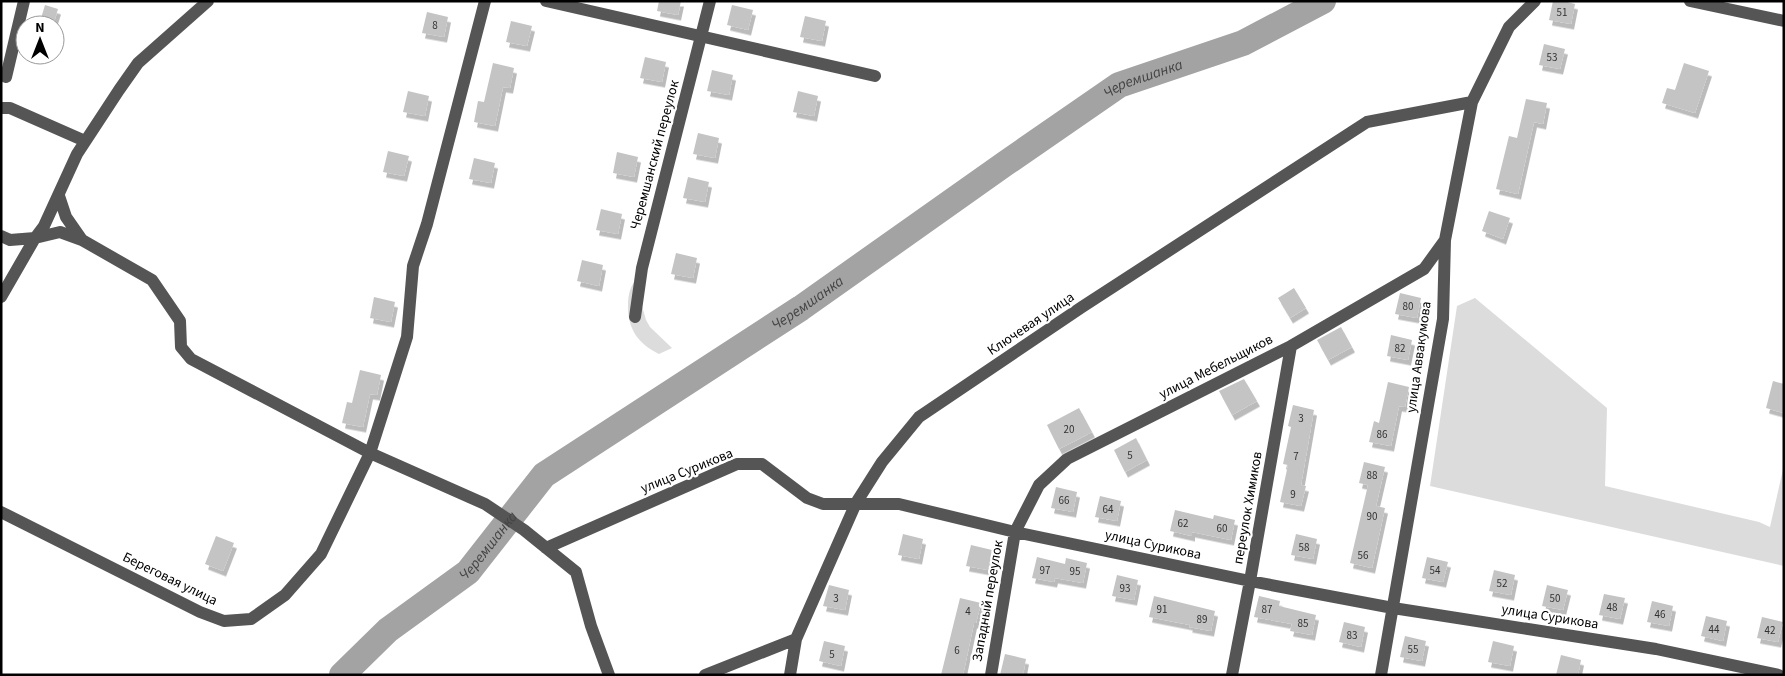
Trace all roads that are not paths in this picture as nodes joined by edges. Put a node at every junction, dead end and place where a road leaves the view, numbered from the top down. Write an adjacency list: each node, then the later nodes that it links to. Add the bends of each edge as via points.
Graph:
1 (24, 1): 12 (street)
2 (208, 1): 15 (street, via 138,63)
3 (484, 1): 24 (street, Береговая улица, via 413,266 407,337)
4 (546, 1): 10 (street)
5 (710, 1): 10 (street, Черемшанский переулок)
6 (1535, 1): 13 (street, улица Аввакумова, via 1509,27)
7 (1690, 1): 8 (street)
8 (1735, 6): 9 (street)
9 (1784, 21)
10 (702, 36): 11 (street); 22 (street, Черемшанский переулок, via 642,268)
11 (875, 76)
12 (6, 77)
13 (1472, 102): 20 (street, улица Аввакумова); 25 (street, Ключевая улица, via 1367,122 1082,307 919,417 882,462)
14 (1, 108): 15 (street, via 10,108)
15 (85, 141): 16 (street)
16 (59, 196): 18 (street); 19 (street, via 66,216)
17 (1, 236): 18 (street, via 10,240)
18 (35, 238): 19 (street, via 60,232); 21 (street)
19 (82, 240): 24 (street, via 152,280 180,321 180,347 191,359)
20 (1445, 240): 23 (street, улица Мебельщиков, via 1424,269); 30 (street, улица Аввакумова, via 1442,319)
21 (1, 297)
22 (635, 317)
23 (1292, 346): 27 (street, улица Мебельщиков, via 1067,459 1038,485); 29 (street, переулок Химиков)
24 (370, 453): 26 (street, Береговая улица, via 321,554 285,595 251,619 224,621 200,612); 28 (street, via 485,504)
25 (856, 503): 27 (street, улица Сурикова, via 899,504); 28 (street, улица Сурикова, via 823,504 808,498 762,464 737,464); 31 (street, Ключевая улица)
26 (1, 512)
27 (1015, 532): 29 (street, улица Сурикова); 35 (street, Западный переулок)
28 (546, 548): 32 (street, via 576,572)
29 (1250, 581): 30 (street, улица Сурикова); 36 (street, переулок Химиков)
30 (1393, 608): 37 (street, улица Аввакумова); 38 (street, улица Сурикова, via 1656,649)
31 (796, 639): 33 (street); 34 (street, Ключевая улица)
32 (609, 675)
33 (705, 675)
34 (790, 675)
35 (991, 675)
36 (1232, 675)
37 (1380, 675)
38 (1779, 675)

